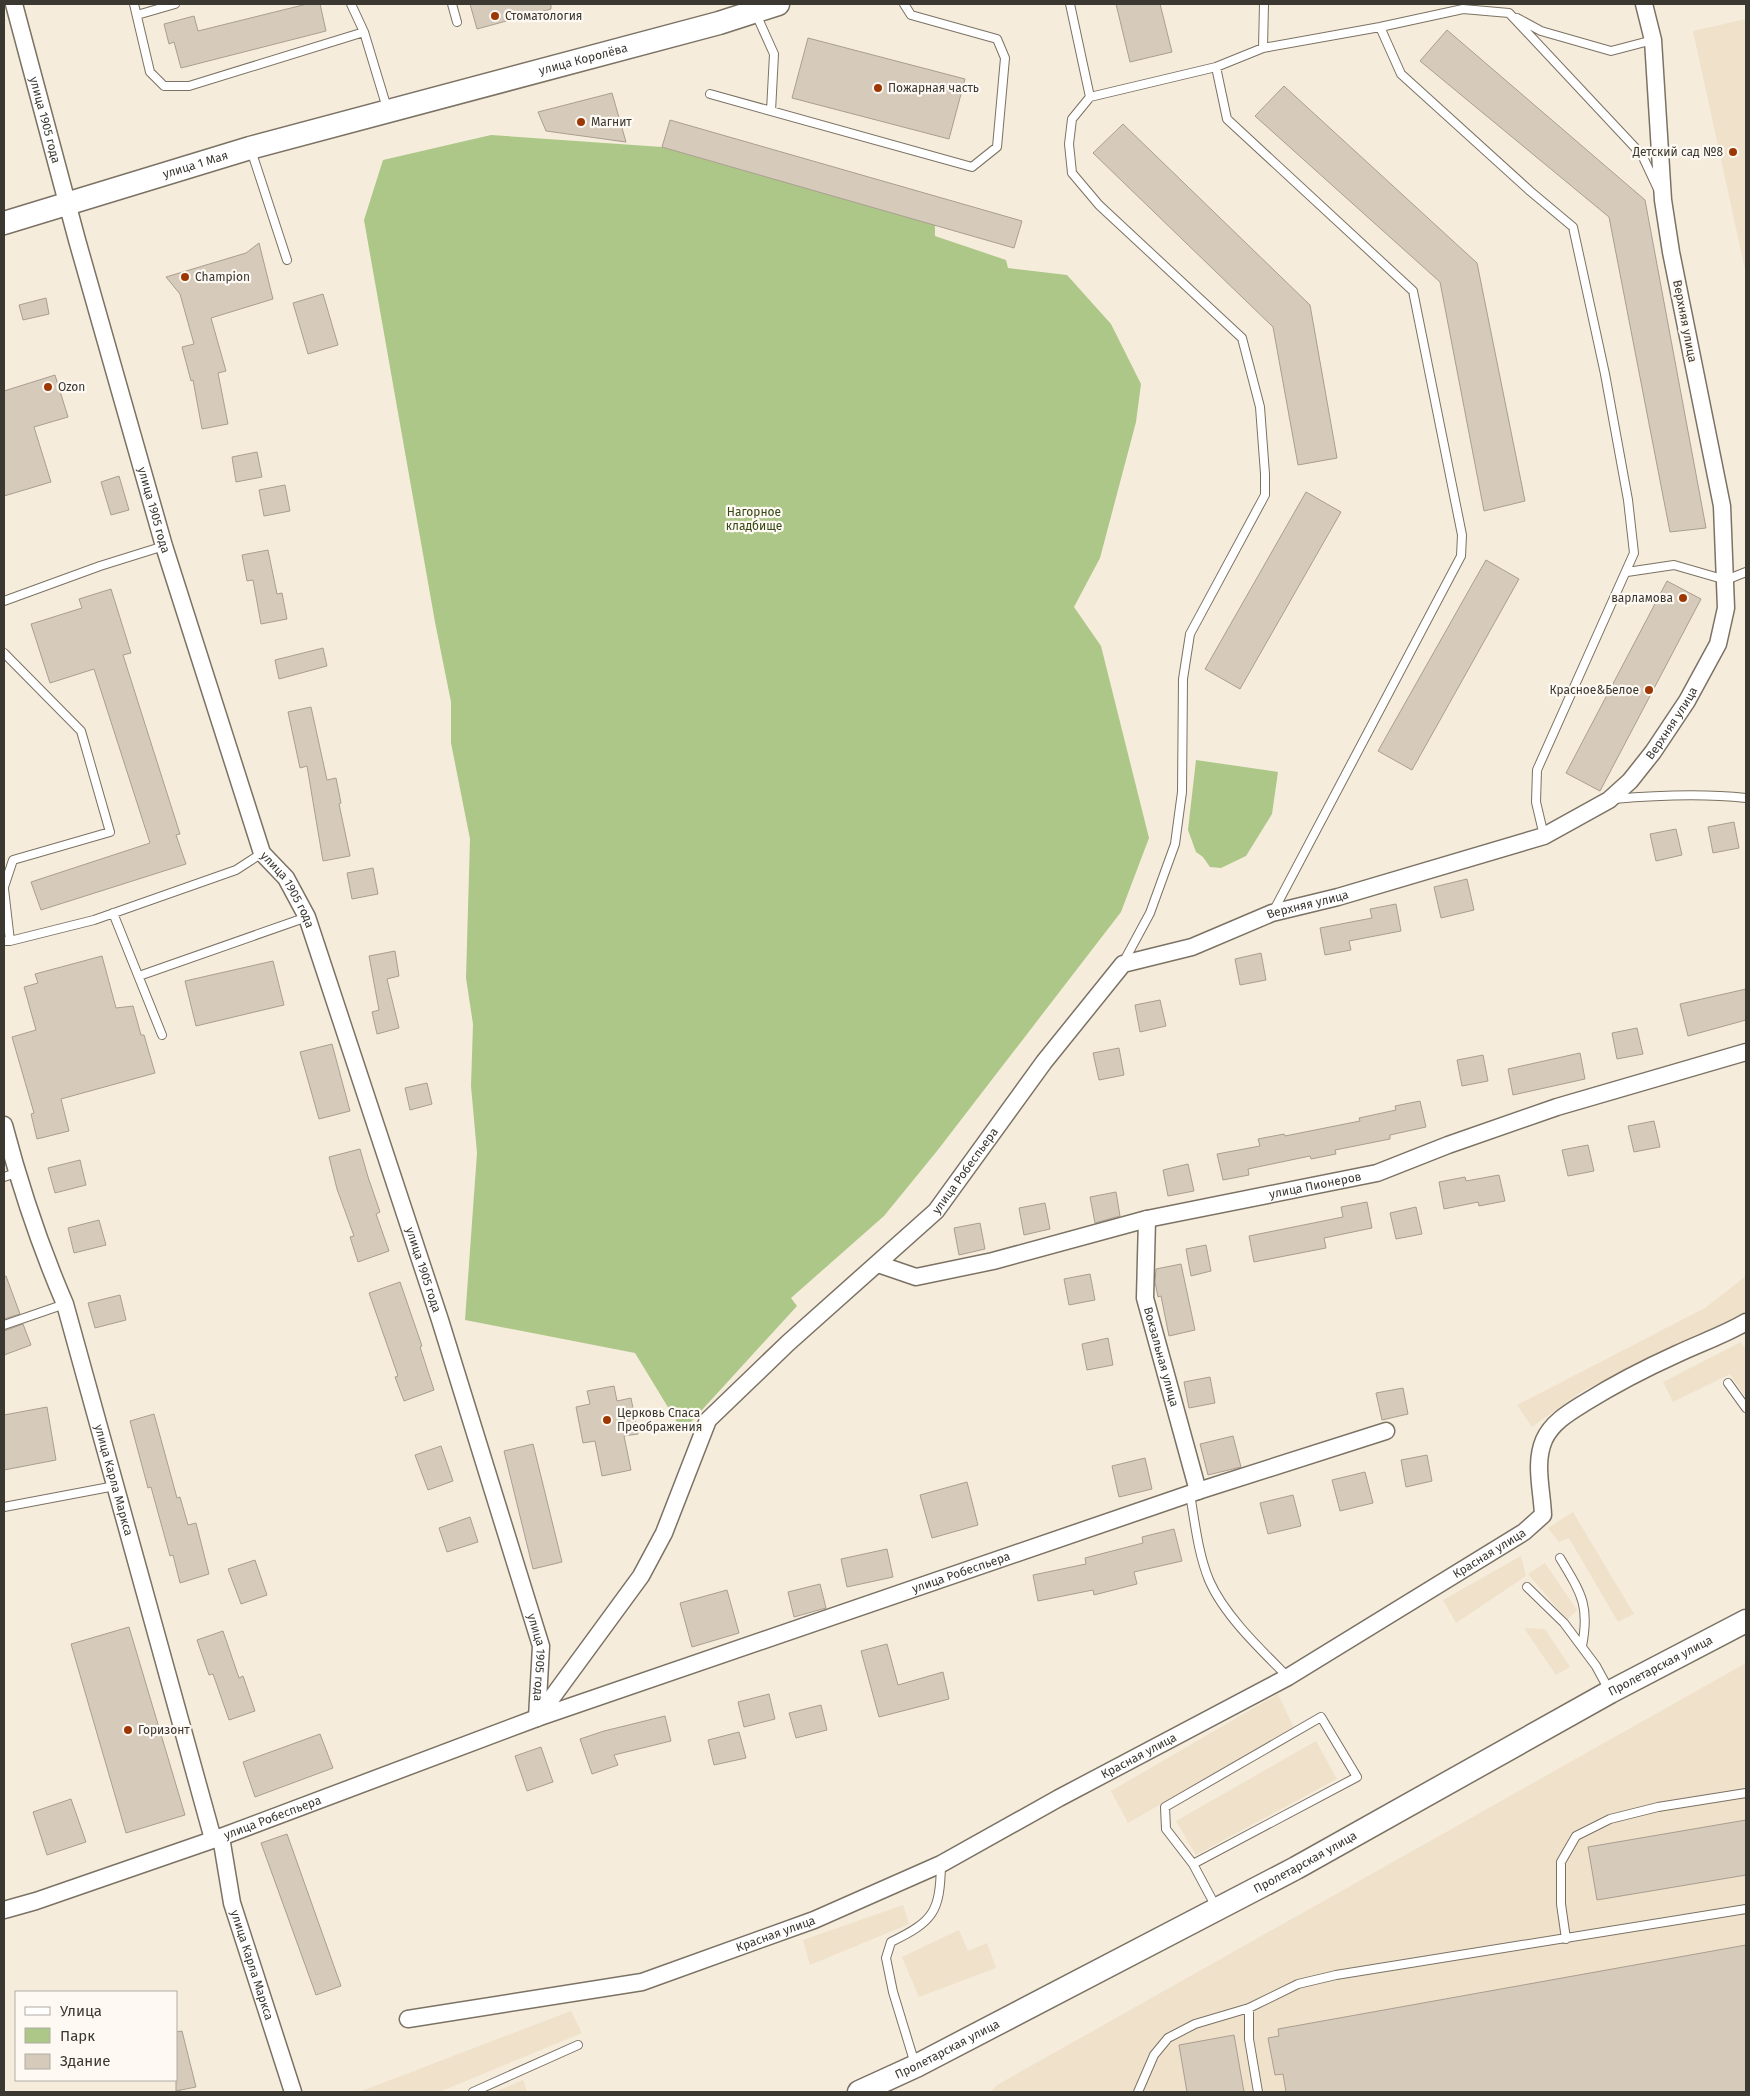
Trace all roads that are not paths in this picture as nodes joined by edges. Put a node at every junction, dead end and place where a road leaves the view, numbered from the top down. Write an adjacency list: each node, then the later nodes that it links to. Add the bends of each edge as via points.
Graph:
1 (14, 4): 26 (street, улица 1905 года)
2 (134, 4): 13 (lane)
3 (175, 4): 13 (lane)
4 (351, 4): 16 (lane)
5 (452, 4): 14 (lane)
6 (778, 4): 11 (main road, улица Королёва)
7 (904, 4): 23 (lane, via 911,16 997,39 1005,58 997,147 972,167)
8 (1070, 4): 21 (lane)
9 (1264, 4): 18 (lane)
10 (1644, 4): 17 (street, Верхняя улица)
11 (755, 12): 22 (main road, улица Королёва); 23 (lane, via 774,54)
12 (1509, 13): 15 (lane, via 1463,9); 17 (lane, via 1541,31 1611,51); 25 (lane, via 1642,154)
13 (137, 16): 16 (lane, via 150,72 164,86 189,86)
14 (457, 22)
15 (1380, 27): 18 (lane); 30 (lane, via 1401,74 1573,226 1628,500 1634,553)
16 (364, 32): 22 (lane)
17 (1652, 40): 25 (street, Верхняя улица)
18 (1263, 48): 19 (lane)
19 (1216, 67): 21 (lane); 41 (lane, via 1227,119 1413,292 1462,535 1461,556)
20 (710, 94): 23 (lane)
21 (1090, 97): 45 (lane, via 1072,119 1069,144 1072,173 1099,205 1242,338 1260,407 1265,474 1264,495 1190,634 1183,679 1182,792 1175,844 1150,912)
22 (388, 110): 24 (main road, улица 1 Мая)
23 (771, 111)
24 (250, 148): 26 (main road, улица 1 Мая); 28 (lane)
25 (1663, 200): 32 (street, Верхняя улица, via 1722,506)
26 (66, 203): 27 (main road, улица 1 Мая); 29 (street, улица 1905 года)
27 (4, 223)
28 (287, 260)
29 (164, 546): 33 (lane); 38 (street, улица 1905 года)
30 (1627, 572): 32 (lane, via 1674,565); 37 (lane, via 1537,770 1536,802)
31 (1746, 572): 32 (lane)
32 (1726, 580): 36 (street, Верхняя улица, via 1726,608 1717,647 1653,752 1630,781)
33 (4, 601)
34 (4, 653): 39 (lane, via 80,732 110,832 13,860)
35 (1746, 798): 36 (lane, via 1667,794)
36 (1609, 800): 37 (street, Верхняя улица)
37 (1544, 836): 41 (street, Верхняя улица, via 1338,897)
38 (262, 853): 40 (lane, via 236,870); 42 (street, улица 1905 года, via 286,878)
39 (4, 888): 43 (lane)
40 (113, 913): 43 (lane); 46 (lane)
41 (1272, 913): 45 (street, Верхняя улица, via 1192,947)
42 (308, 917): 46 (lane); 68 (street, улица 1905 года, via 440,1320 541,1646)
43 (7, 941): 44 (lane)
44 (4, 948)
45 (1123, 964): 52 (street, улица Робеспьера, via 1044,1062 936,1211)
46 (139, 976): 47 (lane)
47 (162, 1035)
48 (1746, 1052): 51 (street, улица Пионеров, via 1557,1107 1377,1173)
49 (4, 1125): 50 (street, улица Карла Маркса)
50 (10, 1175): 53 (street, улица Карла Маркса)
51 (1147, 1219): 52 (street, улица Пионеров, via 994,1261 916,1277); 60 (street, Вокзальная улица, via 1145,1298)
52 (878, 1264): 68 (street, улица Робеспьера, via 788,1343 708,1420 664,1533 641,1576)
53 (65, 1304): 54 (lane); 59 (street, улица Карла Маркса)
54 (4, 1325)
55 (1745, 1327): 66 (street, Красная улица, via 1635,1374 1561,1418 1544,1439 1538,1466 1543,1515 1524,1532)
56 (1728, 1383): 57 (lane)
57 (1746, 1408)
58 (1386, 1431): 60 (street, улица Робеспьера)
59 (115, 1486): 61 (lane); 70 (street, улица Карла Маркса)
60 (1194, 1492): 66 (lane, via 1198,1542 1209,1580 1227,1610); 68 (street, улица Робеспьера)
61 (4, 1506)
62 (1560, 1558): 65 (lane, via 1584,1603)
63 (1527, 1587): 65 (lane, via 1564,1622)
64 (1746, 1621): 67 (main road, Пролетарская улица)
65 (1582, 1646): 67 (lane)
66 (1288, 1677): 71 (street, Красная улица)
67 (1610, 1692): 74 (main road, Пролетарская улица)
68 (537, 1718): 70 (street, улица Робеспьера)
69 (1746, 1793): 76 (lane, via 1658,1807 1610,1820 1576,1836 1561,1862 1561,1904)
70 (217, 1838): 73 (street, улица Робеспьера); 81 (street, улица Карла Маркса, via 232,1903)
71 (941, 1864): 78 (street, Красная улица, via 814,1920 642,1982); 80 (lane, via 936,1907 917,1929 891,1942 886,1958)
72 (1193, 1864): 72 (lane, via 1357,1777 1322,1717 1165,1807 1166,1829); 74 (lane)
73 (4, 1910)
74 (1217, 1910): 80 (main road, Пролетарская улица)
75 (1746, 1910): 76 (lane)
76 (1566, 1939): 77 (lane, via 1336,1975 1298,1984)
77 (1249, 2008): 84 (lane, via 1195,2024 1168,2038 1154,2055); 85 (lane, via 1249,2039)
78 (408, 2019)
79 (578, 2045): 82 (lane)
80 (916, 2066): 83 (main road, Пролетарская улица)
81 (292, 2092)
82 (473, 2092)
83 (859, 2092)
84 (1138, 2092)
85 (1258, 2092)

